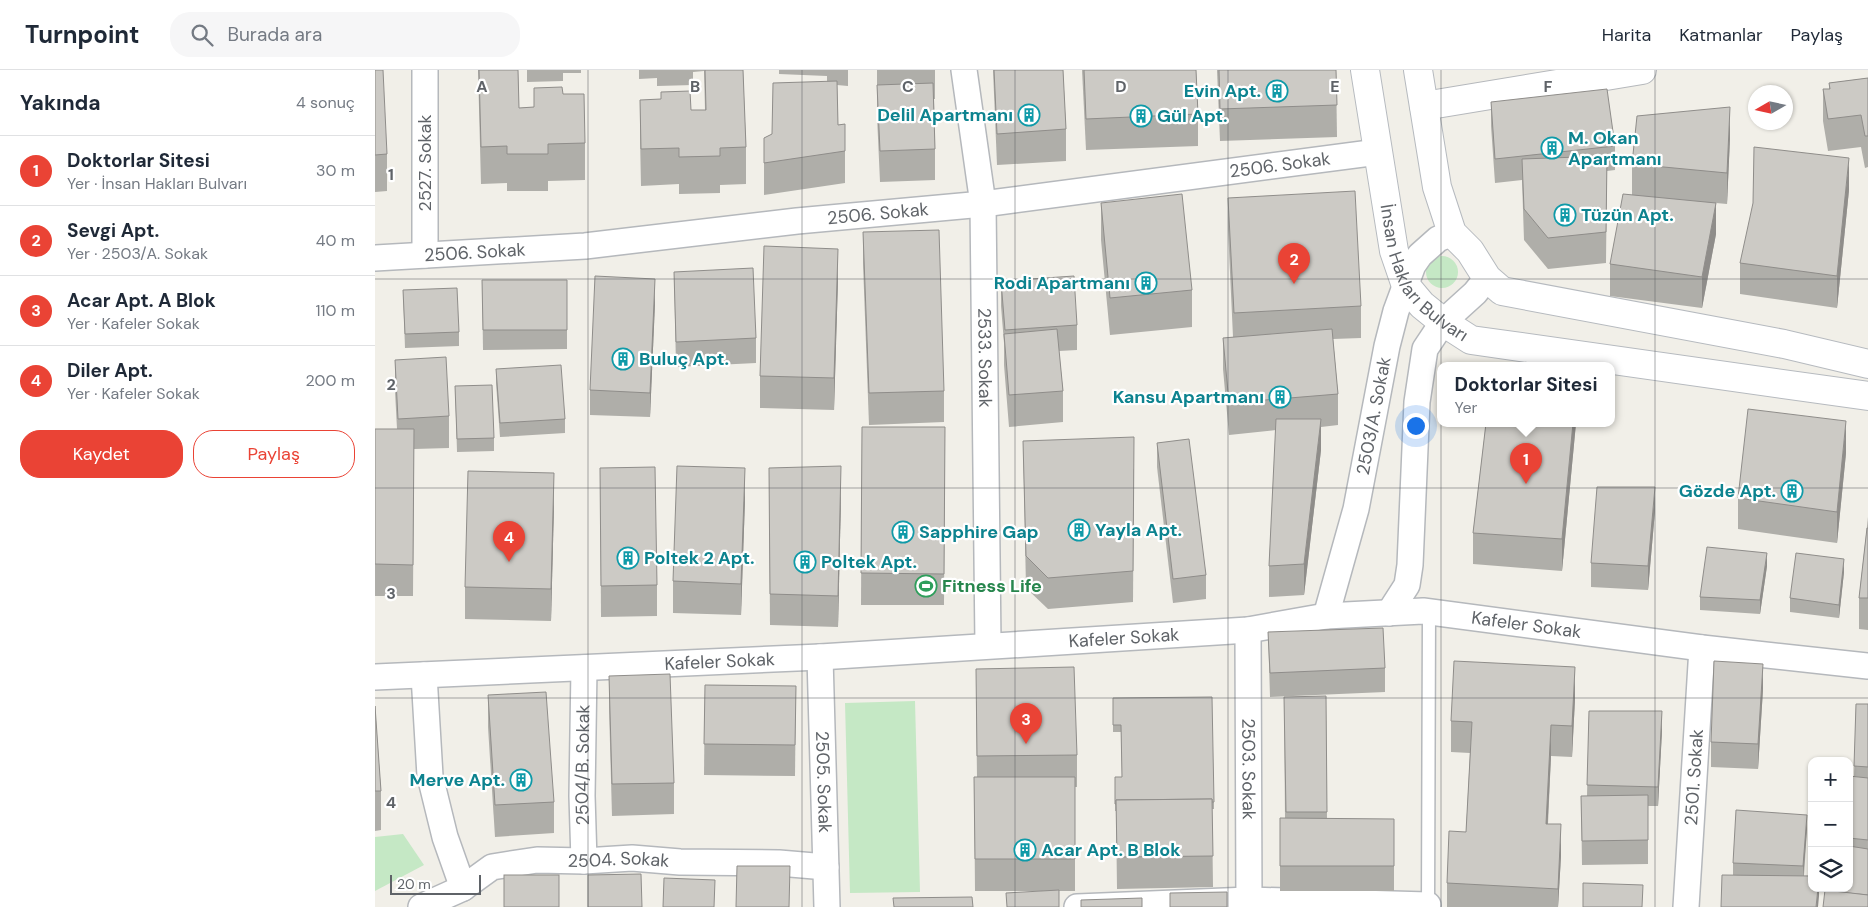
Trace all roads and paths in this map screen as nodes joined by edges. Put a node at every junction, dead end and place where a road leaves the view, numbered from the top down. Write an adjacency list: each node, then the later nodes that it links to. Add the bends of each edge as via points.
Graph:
1 (425, 70): 10 (street, 2527. Sokak)
2 (963, 70): 8 (street, 2533. Sokak)
3 (1365, 70): 7 (main road, İnsan Hakları Bulvarı)
4 (1418, 70): 6 (main road, İnsan Hakları Bulvarı)
5 (1642, 70): 6 (main road)
6 (1424, 106): 9 (main road, İnsan Hakları Bulvarı, via 1437,187)
7 (1378, 152): 8 (street, 2506. Sokak); 13 (main road, İnsan Hakları Bulvarı, via 1395,251)
8 (983, 204): 10 (street, 2506. Sokak, via 797,221 585,246); 21 (street, 2533. Sokak)
9 (1452, 234): 12 (main road, İnsan Hakları Bulvarı, via 1470,251); 13 (street, 2503/A. Sokak, via 1438,239 1420,255)
10 (425, 255): 11 (street, 2506. Sokak)
11 (375, 258)
12 (1487, 278): 14 (street); 15 (main road, İnsan Hakları Bulvarı, via 1502,291 1784,344)
13 (1406, 286): 14 (main road, İnsan Hakları Bulvarı); 19 (street, 2503/A. Sokak, via 1387,346 1356,509)
14 (1443, 322): 16 (main road, İnsan Hakları Bulvarı, via 1471,340); 18 (street, via 1425,349 1417,402 1410,565 1407,585)
15 (1868, 364)
16 (1868, 396)
17 (1429, 612): 18 (street, Kafeler Sokak); 22 (street, Kafeler Sokak); 32 (lane)
18 (1389, 613): 19 (street, Kafeler Sokak)
19 (1326, 616): 20 (street, Kafeler Sokak)
20 (1248, 630): 21 (street, Kafeler Sokak); 31 (street, 2503. Sokak)
21 (988, 645): 23 (street, Kafeler Sokak)
22 (1702, 648): 24 (street, Kafeler Sokak); 36 (street, 2501. Sokak)
23 (820, 657): 25 (street, Kafeler Sokak); 29 (street, 2505. Sokak)
24 (1868, 666)
25 (584, 668): 26 (street, Kafeler Sokak); 28 (street, 2504/B. Sokak)
26 (424, 675): 27 (street, Kafeler Sokak); 30 (street, via 430,776 445,837)
27 (375, 677)
28 (584, 861): 29 (street, 2504. Sokak, via 632,858); 30 (street, 2504. Sokak, via 537,860 492,867)
29 (825, 867): 34 (street, 2505. Sokak)
30 (463, 888): 33 (street, 2504. Sokak)
31 (1249, 904): 32 (street); 35 (street)
32 (1429, 905)
33 (421, 907)
34 (827, 907)
35 (1077, 907)
36 (1686, 907)

